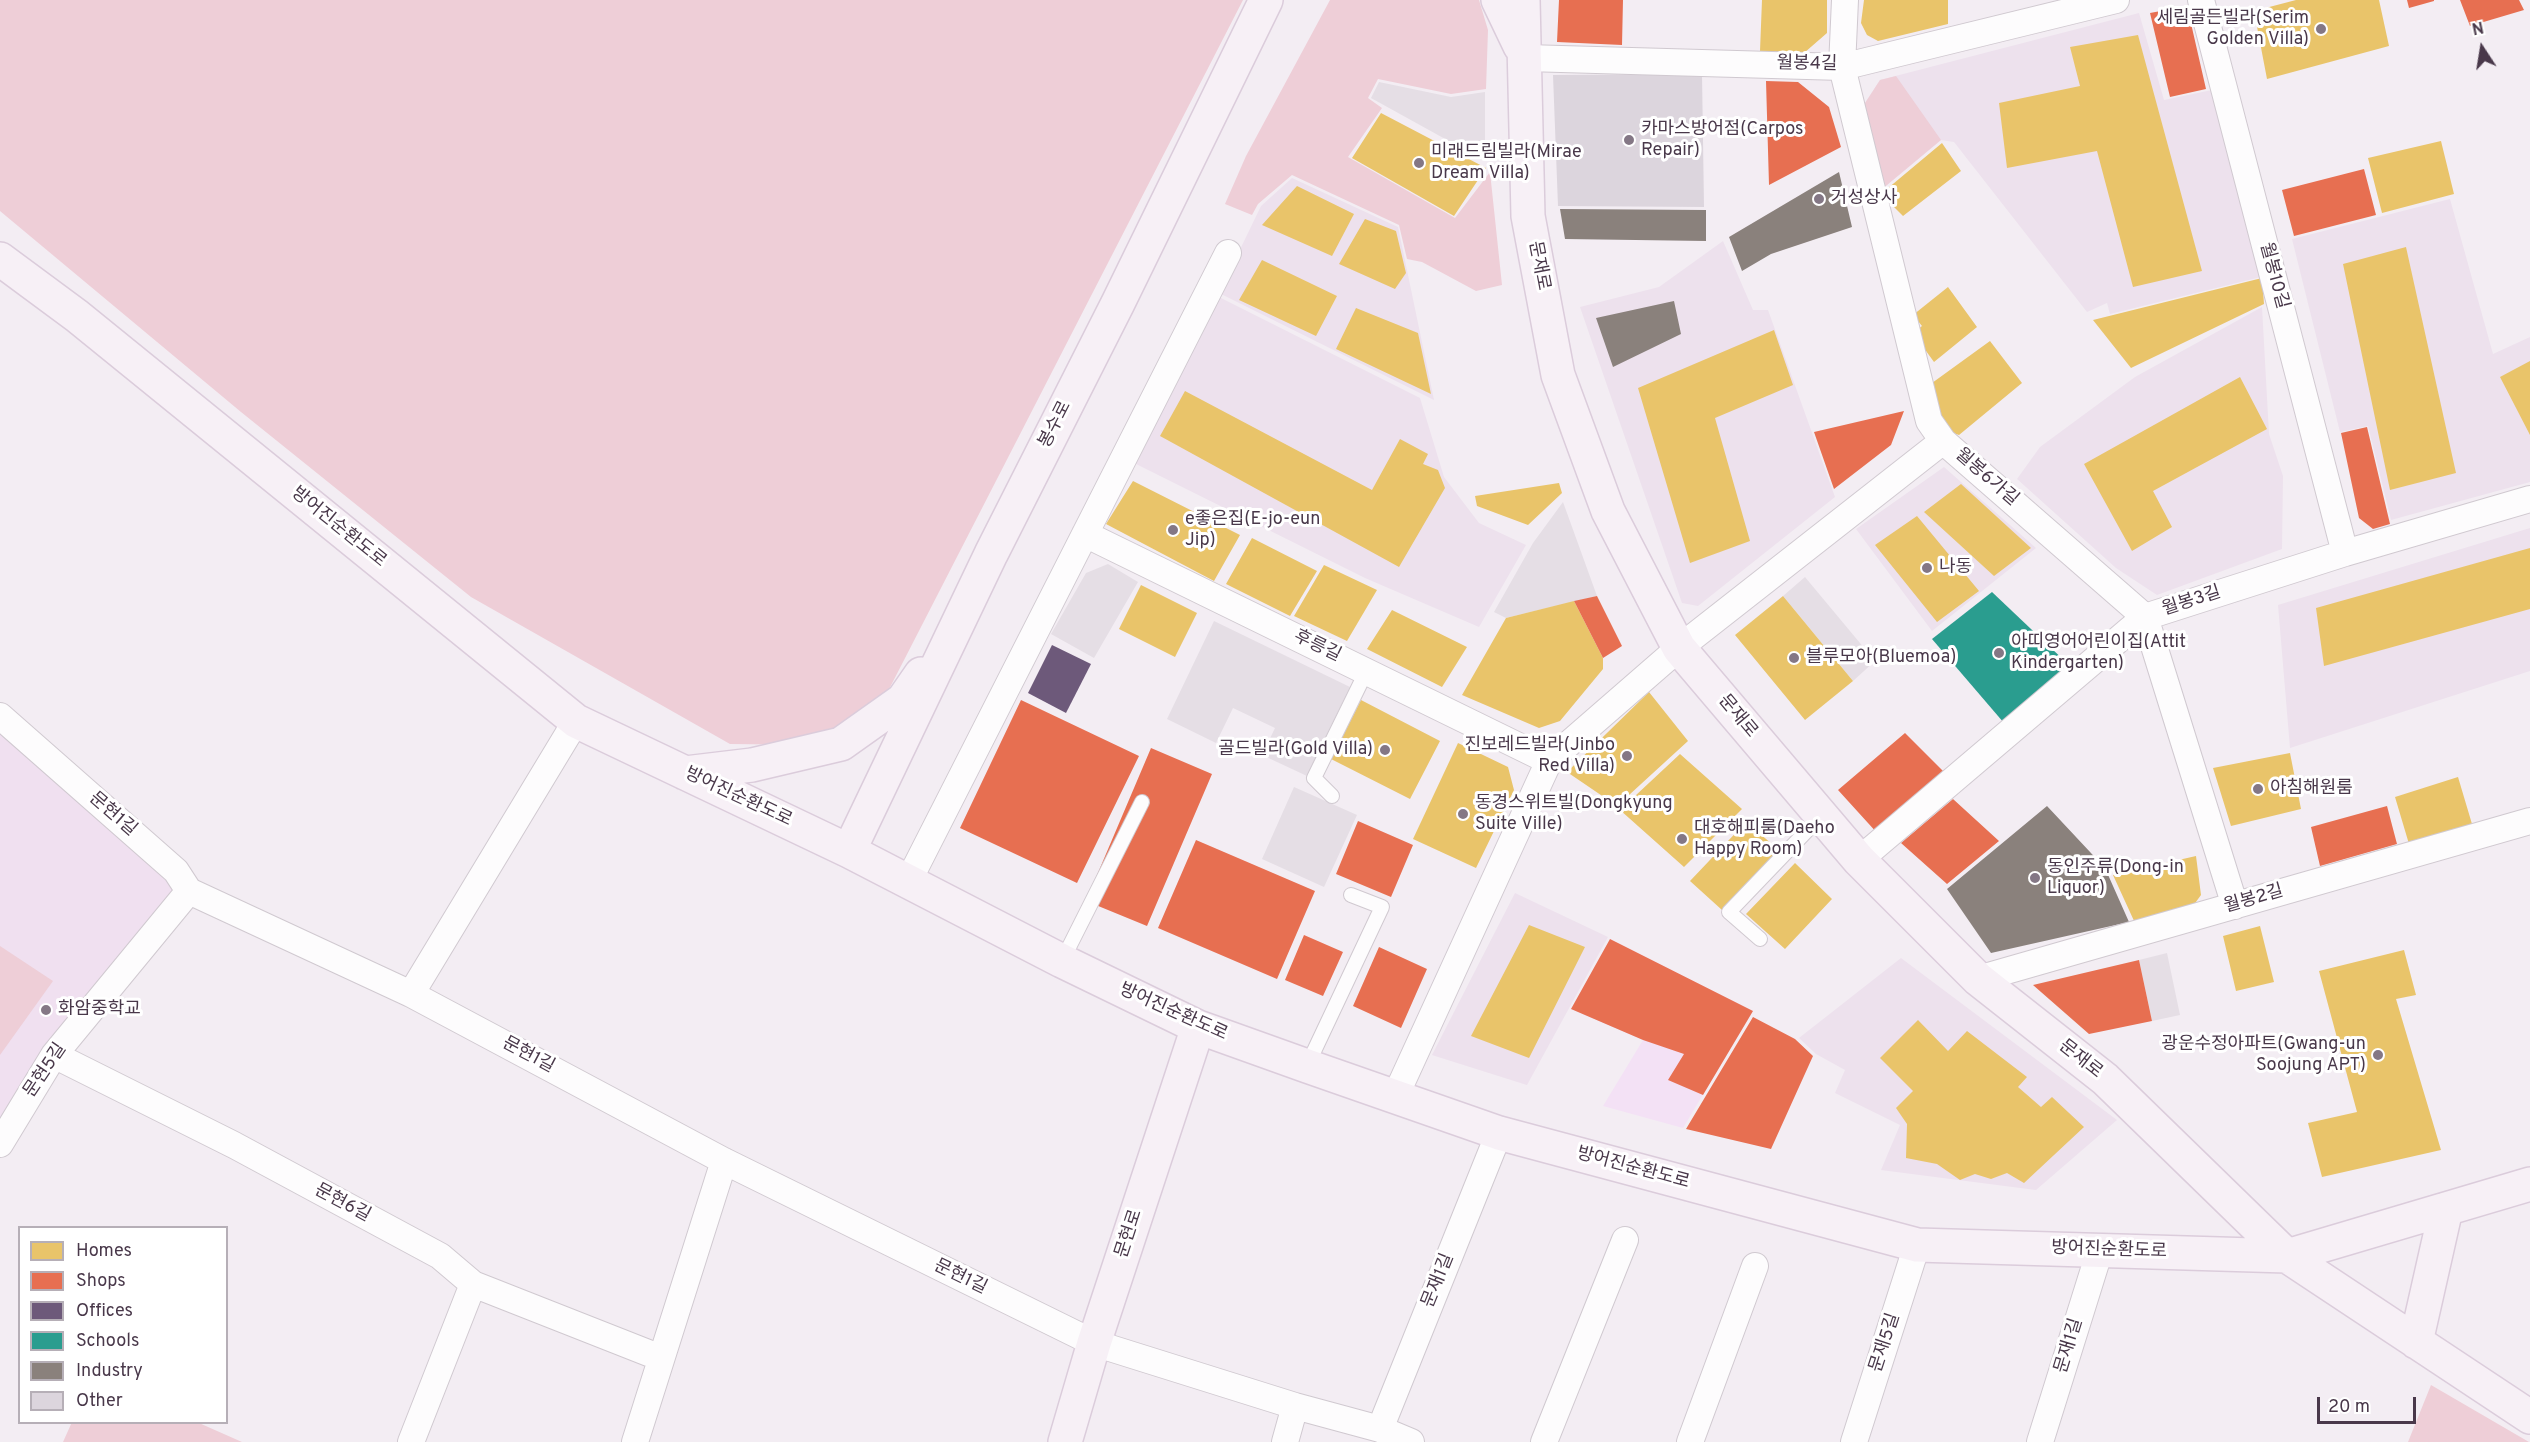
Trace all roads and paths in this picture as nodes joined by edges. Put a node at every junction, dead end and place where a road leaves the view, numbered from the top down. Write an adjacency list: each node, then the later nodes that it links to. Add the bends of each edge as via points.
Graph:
1 (1266, 0): 8 (main road, 봉수로)
2 (1281, 0): 8 (main road)
3 (1498, 0): 9 (main road)
4 (1523, 0): 9 (main road, 문재로)
5 (1845, 0): 10 (street, 월봉6가길)
6 (2116, 0): 10 (street, 월봉4길)
7 (2201, 0): 16 (street, 월봉10길)
8 (1239, 54): 18 (main road, 봉수로)
9 (1526, 58): 10 (street, 월봉4길); 19 (main road, 문재로, via 1528,216 1558,375 1608,511)
10 (1842, 67): 13 (street, 월봉6가길, via 1929,421)
11 (1228, 253): 15 (street)
12 (0, 259): 22 (main road, 방어진순환도로, via 77,316)
13 (1943, 441): 17 (street, 월봉6가길); 19 (street)
14 (2530, 499): 16 (street, 월봉3길)
15 (1085, 534): 20 (street, 후릉길); 31 (street)
16 (2345, 553): 17 (street, 월봉3길)
17 (2145, 617): 30 (street, 월봉3길); 34 (street)
18 (960, 618): 24 (main road, via 903,700 841,744 752,765); 29 (main road, 봉수로)
19 (1679, 648): 23 (street); 27 (main road, 문재로)
20 (1366, 672): 23 (street, 후릉길); 25 (lane, via 1314,778)
21 (0, 716): 32 (street, 문현1길, via 176,871)
22 (576, 721): 24 (main road, 방어진순환도로); 38 (street)
23 (1549, 761): 42 (street)
24 (685, 773): 29 (main road, 방어진순환도로)
25 (1332, 796)
26 (1142, 802): 36 (lane)
27 (1821, 816): 30 (main road, 문재로); 35 (lane, via 1729,912)
28 (2530, 821): 34 (street, 월봉2길)
29 (849, 851): 31 (main road, 방어진순환도로)
30 (1859, 860): 37 (main road, 문재로)
31 (908, 882): 36 (main road, 방어진순환도로)
32 (189, 891): 38 (street, 문현1길); 40 (street, 문현5길)
33 (1351, 896): 41 (lane, via 1382,908)
34 (2235, 906): 37 (street, 월봉2길)
35 (1760, 939)
36 (1062, 962): 39 (main road, 방어진순환도로)
37 (1978, 979): 51 (main road, 문재로, via 2104,1078)
38 (411, 994): 45 (street, 문현1길)
39 (1198, 1027): 41 (main road, 방어진순환도로); 55 (main road, 문현로)
40 (54, 1055): 44 (street, 문현5길); 53 (street, 문현6길, via 234,1145 440,1256)
41 (1306, 1066): 42 (main road, 방어진순환도로)
42 (1395, 1097): 43 (main road, 방어진순환도로)
43 (1499, 1133): 49 (main road, 방어진순환도로); 59 (street, 문재1길)
44 (0, 1144)
45 (724, 1161): 55 (street, 문현1길); 56 (street)
46 (2530, 1184): 47 (main road, 방어진순환도로)
47 (2446, 1209): 51 (main road, 방어진순환도로); 54 (main road)
48 (1625, 1240): 65 (street)
49 (1917, 1245): 50 (main road, 방어진순환도로); 67 (street, 문재5길)
50 (2100, 1250): 51 (main road, 방어진순환도로); 68 (street, 문재1길)
51 (2288, 1256): 54 (main road, 문재로)
52 (1755, 1266): 66 (street)
53 (473, 1284): 56 (street, 문현6길); 60 (street)
54 (2416, 1342): 58 (main road, 문재로)
55 (1094, 1343): 57 (street); 62 (main road, 문현로)
56 (661, 1358): 61 (street)
57 (1295, 1406): 59 (street); 63 (street)
58 (2530, 1417)
59 (1380, 1429): 64 (street)
60 (411, 1442)
61 (635, 1442)
62 (1065, 1442)
63 (1285, 1442)
64 (1411, 1442)
65 (1544, 1442)
66 (1690, 1442)
67 (1854, 1442)
68 (2040, 1442)

